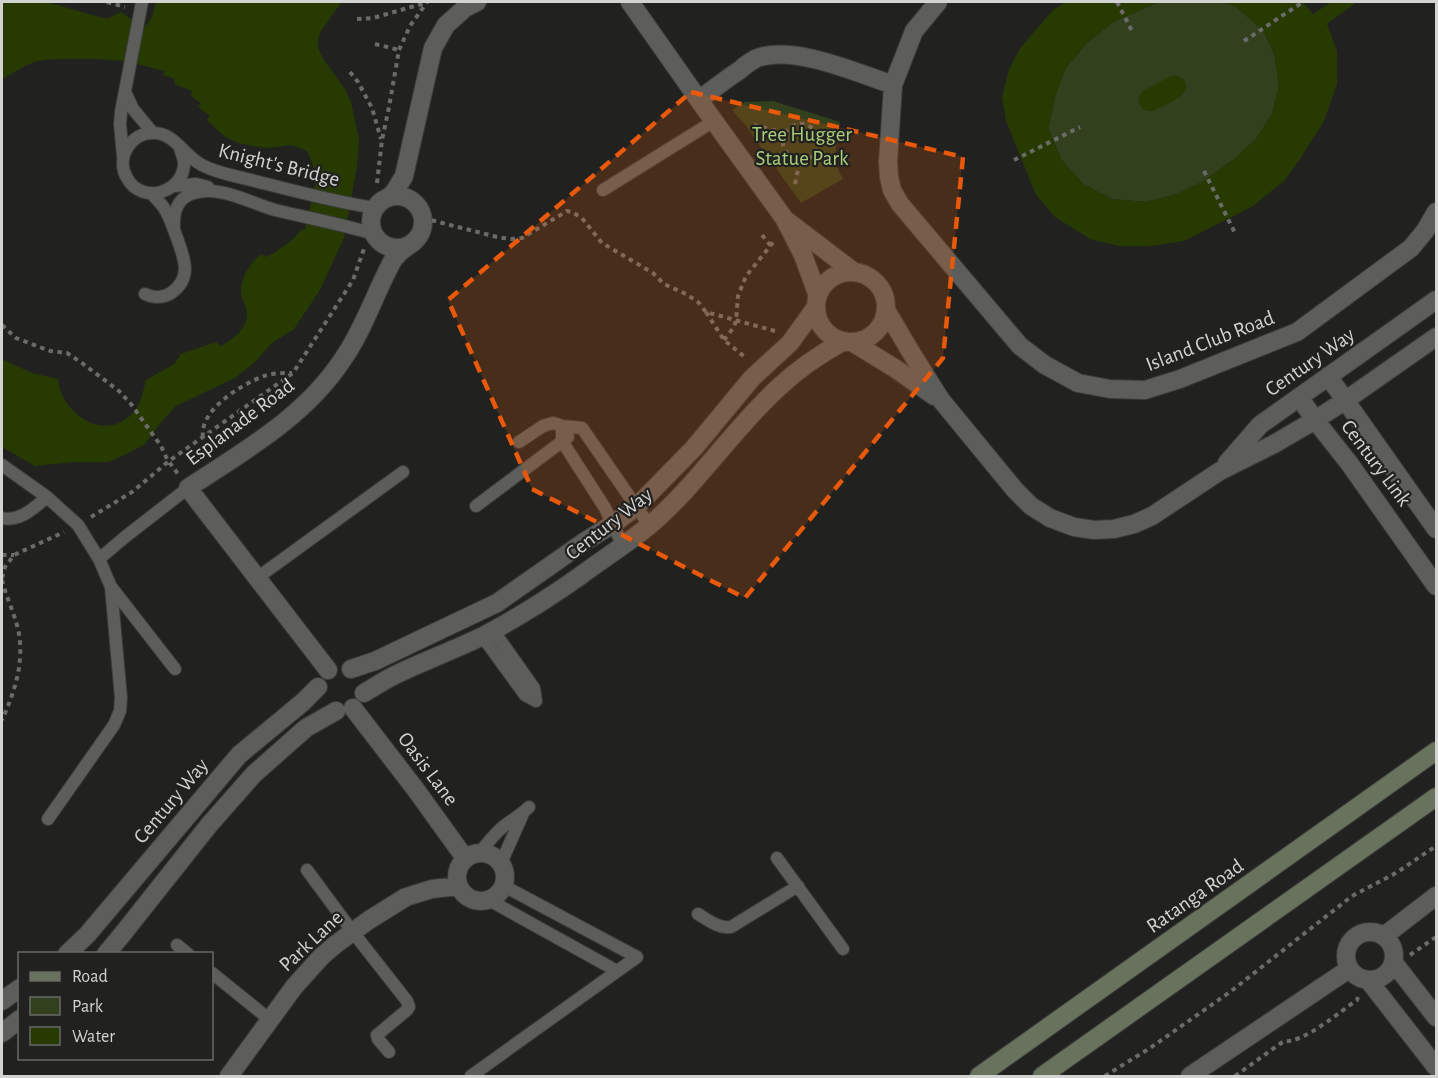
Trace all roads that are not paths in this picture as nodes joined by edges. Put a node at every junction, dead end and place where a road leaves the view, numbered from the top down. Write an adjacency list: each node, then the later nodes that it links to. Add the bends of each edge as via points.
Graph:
1 (142, 2): 6 (lane)
2 (477, 2): 11 (street, via 446,25 433,48)
3 (630, 2): 7 (street)
4 (938, 2): 5 (street, Island Club Road, via 914,31)
5 (893, 85): 7 (street, via 806,57 783,54 761,60); 18 (street, Island Club Road, via 888,162 892,190 900,204 1020,346 1078,383 1145,390 1297,332 1411,248)
6 (126, 94): 8 (lane); 10 (lane, via 120,124)
7 (706, 110): 13 (lane); 19 (street)
8 (153, 133): 9 (lane, Knight's Bridge, via 164,135); 10 (lane, via 134,139)
9 (180, 148): 12 (lane, via 182,174); 16 (lane, Knight's Bridge, via 204,167 357,205)
10 (123, 157): 15 (lane, via 126,178 142,192)
11 (404, 176): 16 (street, via 395,191); 17 (street)
12 (174, 186): 14 (lane, Knight's Bridge, via 195,184); 15 (lane, Knight's Bridge)
13 (603, 190)
14 (220, 192): 20 (lane, Knight's Bridge, via 200,192 183,198 175,212); 21 (lane, Knight's Bridge)
15 (152, 194): 20 (lane)
16 (378, 204): 17 (street, via 403,197); 21 (street, via 372,221)
17 (419, 212): 22 (street, via 423,226)
18 (1437, 212)
19 (781, 226): 23 (street); 27 (street, via 803,255)
20 (174, 230): 25 (lane, via 186,267 181,283 167,296)
21 (373, 235): 22 (street, via 392,248); 24 (street, Esplanade Road, via 382,268)
22 (408, 246): 24 (street, Esplanade Road, via 393,260)
23 (855, 272): 27 (street, via 833,276 823,286); 28 (street, via 878,285 885,297)
24 (379, 288): 43 (street, Esplanade Road, via 343,360 307,403)
25 (145, 294)
26 (1437, 300): 31 (street, Century Way)
27 (817, 302): 30 (street, via 818,319 824,329 833,337); 46 (street, Century Way, via 790,343 752,378 694,448)
28 (886, 310): 30 (street, via 877,331 865,339); 33 (street, Century Way)
29 (1437, 337): 34 (street, Century Way)
30 (848, 341): 33 (street, Century Way); 49 (street, Century Way, via 822,353 777,389 684,493)
31 (1328, 376): 32 (street, Century Way); 34 (street, Century Link)
32 (1299, 397): 35 (street, Century Link); 41 (street, Century Way, via 1260,425)
33 (941, 400): 41 (street, Century Way, via 1031,506 1074,528 1094,530 1134,524)
34 (1346, 400): 35 (street, Century Way); 50 (street, Century Link)
35 (1315, 420): 41 (street, Century Way); 54 (street, Century Link)
36 (562, 426): 37 (lane); 38 (lane); 39 (lane, via 543,426)
37 (582, 428): 38 (lane); 46 (lane)
38 (562, 441): 45 (lane); 48 (lane)
39 (519, 442)
40 (2, 465): 44 (lane)
41 (1220, 471)
42 (403, 472): 53 (lane)
43 (188, 488): 52 (lane); 53 (street, Esplanade Road)
44 (47, 497): 47 (lane, via 18,518); 52 (lane, via 78,525)
45 (476, 506)
46 (636, 507): 48 (street, Century Way); 49 (lane)
47 (2, 518)
48 (613, 525): 51 (lane); 58 (street, Century Way, via 497,603)
49 (649, 525): 51 (street, Century Way)
50 (1437, 529)
51 (623, 546): 56 (street, Century Way, via 554,595)
52 (99, 559): 55 (lane)
53 (257, 579): 59 (street, Esplanade Road)
54 (1437, 586)
55 (111, 587): 57 (lane); 64 (lane, via 120,711)
56 (488, 633): 56 (lane, via 536,690 536,701 525,695); 61 (street, Century Way, via 394,675)
57 (175, 669)
58 (351, 669): 59 (street, via 340,666); 61 (street, via 363,683)
59 (328, 670): 60 (street)
60 (318, 687): 61 (street, via 329,709); 78 (street, Century Way, via 239,755 87,935)
61 (351, 704): 65 (street, Oasis Lane, via 416,790); 79 (street, Century Way, via 306,728 254,774)
62 (1437, 752): 95 (main road, Ratanga Road)
63 (1437, 797): 96 (main road)
64 (48, 819)
65 (473, 855): 67 (street, via 488,854); 67 (lane, via 526,811); 69 (street, via 460,863)
66 (777, 858): 71 (lane)
67 (501, 863): 70 (street)
68 (307, 870): 75 (lane)
69 (458, 886): 73 (street, via 474,900); 75 (street, Park Lane, via 406,897)
70 (504, 886): 73 (street); 82 (lane, via 637,957)
71 (798, 886): 74 (lane, via 731,927); 77 (lane)
72 (1437, 896): 76 (street)
73 (489, 900): 82 (lane)
74 (698, 914)
75 (352, 931): 88 (street, Park Lane, via 321,957); 91 (lane, via 409,1004 377,1035)
76 (1384, 936): 80 (street, via 1391,943); 81 (street, via 1358,934 1348,944 1345,956)
77 (843, 949)
78 (68, 952)
79 (108, 952)
80 (1396, 965): 84 (street); 87 (street)
81 (1349, 969): 84 (street); 97 (street)
82 (617, 971): 94 (lane)
83 (213, 974): 88 (lane)
84 (1371, 984): 92 (street)
85 (18, 989): 86 (street)
86 (2, 1001)
87 (1433, 1012)
88 (269, 1019): 93 (street, Park Lane)
89 (18, 1021): 90 (street)
90 (2, 1033)
91 (389, 1052)
92 (1437, 1067)
93 (229, 1077)
94 (471, 1077)
95 (979, 1077)
96 (1042, 1077)
97 (1190, 1077)

